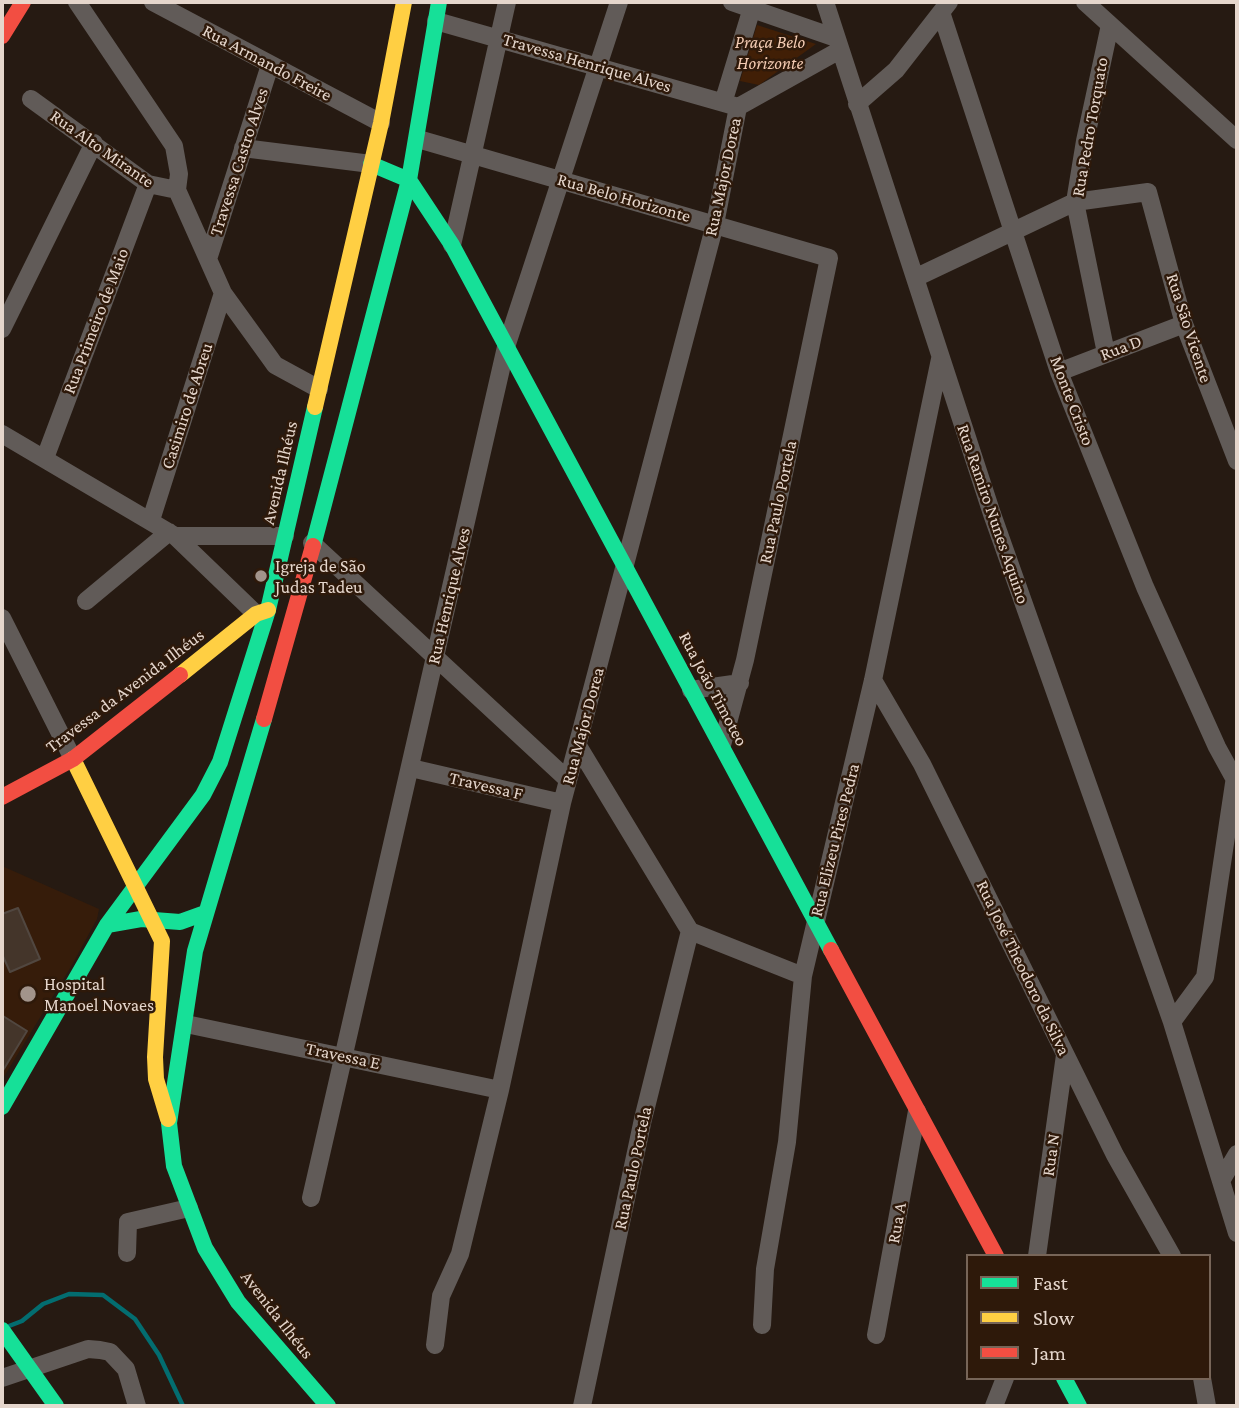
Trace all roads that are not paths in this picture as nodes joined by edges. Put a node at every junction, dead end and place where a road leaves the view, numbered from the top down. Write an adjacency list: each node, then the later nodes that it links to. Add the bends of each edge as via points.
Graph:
1 (23, 2): 15 (main road)
2 (77, 2): 33 (street, via 174,146)
3 (153, 2): 18 (street, Rua Armando Freire)
4 (404, 2): 23 (main road, Avenida Ilhéus)
5 (439, 2): 13 (main road, Avenida Ilhéus)
6 (507, 2): 16 (street)
7 (619, 2): 19 (street, Rua Henrique Alves)
8 (732, 2): 12 (street)
9 (825, 2): 17 (street, Rua Ramiro Nunes Aquino)
10 (1085, 2): 14 (street)
11 (945, 7): 21 (street, via 895,70); 36 (street, Monte Cristo)
12 (751, 8): 17 (street); 22 (street)
13 (436, 21): 16 (street, Travessa Henrique Alves); 24 (main road, Avenida Ilhéus)
14 (1110, 25): 25 (street); 34 (street, Rua Pedro Torquato)
15 (2, 36)
16 (498, 37): 19 (street, Travessa Henrique Alves); 28 (street)
17 (838, 44): 21 (street, Rua Ramiro Nunes Aquino); 22 (street)
18 (270, 65): 23 (street, Rua Armando Freire); 27 (street, Travessa Castro Alves)
19 (597, 65): 22 (street, Travessa Henrique Alves); 31 (street, Rua Henrique Alves)
20 (31, 99): 26 (street, Rua Alto Mirante)
21 (857, 104): 40 (street, Rua Ramiro Nunes Aquino)
22 (731, 105): 35 (street, Rua Major Dorea)
23 (381, 123): 29 (main road, Avenida Ilhéus)
24 (418, 139): 28 (street, Rua Belo Horizonte); 30 (main road, Avenida Ilhéus)
25 (1237, 140)
26 (94, 144): 32 (street, Rua Alto Mirante); 42 (street)
27 (243, 148): 29 (street); 39 (street, Travessa Castro Alves)
28 (472, 155): 31 (street, Rua Belo Horizonte); 37 (street)
29 (371, 164): 30 (main road); 49 (main road, Avenida Ilhéus)
30 (409, 180): 37 (main road, Rua João Timoteo); 56 (main road, Avenida Ilhéus)
31 (562, 181): 35 (street, Rua Belo Horizonte); 45 (street, Rua Henrique Alves)
32 (148, 184): 33 (street, Rua Alto Mirante); 51 (street, Rua Primeiro de Maio)
33 (177, 190): 39 (street)
34 (1075, 202): 36 (street); 43 (street, Rua São Vicente, via 1148,192); 46 (street, Rua Pedro Torquato)
35 (715, 224): 38 (street, Rua Belo Horizonte); 57 (street, Rua Major Dorea)
36 (1013, 231): 40 (street); 48 (street, Monte Cristo)
37 (452, 245): 45 (main road, Rua João Timoteo)
38 (829, 258): 63 (street, Rua Paulo Portela)
39 (208, 259): 41 (street)
40 (917, 277): 47 (street, Rua Ramiro Nunes Aquino)
41 (223, 293): 49 (street, via 275,365); 53 (street, Casimiro de Abreu)
42 (7, 304): 44 (street)
43 (1184, 324): 46 (street, Rua D); 52 (street, Rua São Vicente)
44 (2, 329)
45 (506, 347): 57 (main road, Rua João Timoteo); 61 (street, Rua Henrique Alves)
46 (1106, 353): 48 (street, Rua D)
47 (940, 359): 62 (street, Rua Elizeu Pires Pedra); 80 (street, Rua Ramiro Nunes Aquino)
48 (1059, 372): 69 (street, Monte Cristo, via 1145,587 1217,747)
49 (319, 388): 55 (main road, Avenida Ilhéus)
50 (2, 434): 51 (street)
51 (45, 457): 53 (street)
52 (1237, 461)
53 (151, 520): 54 (street)
54 (172, 534): 55 (street); 58 (street); 59 (street)
55 (285, 537): 59 (main road, Avenida Ilhéus)
56 (313, 543): 61 (street); 74 (main road, Avenida Ilhéus)
57 (627, 566): 64 (main road, Rua João Timoteo); 66 (street, Rua Major Dorea)
58 (86, 601)
59 (262, 612): 67 (main road, Travessa da Avenida Ilhéus); 73 (main road, Avenida Ilhéus, via 213,778)
60 (2, 618): 67 (street)
61 (435, 659): 68 (street, Rua Henrique Alves); 70 (street)
62 (873, 680): 76 (street, Rua Elizeu Pires Pedra); 82 (street, Rua José Theodoro da Silva, via 922,764)
63 (740, 683): 64 (street); 65 (street, Rua Paulo Portela)
64 (691, 690): 65 (main road, Rua João Timoteo)
65 (722, 745): 76 (main road, Rua João Timoteo)
66 (578, 746): 70 (street, Rua Major Dorea); 78 (street)
67 (73, 759): 71 (main road, Travessa da Avenida Ilhéus); 73 (main road)
68 (411, 768): 72 (street, Travessa F); 83 (street, Rua Henrique Alves)
69 (1236, 770): 80 (street, via 1205,977)
70 (568, 780): 72 (street, Rua Major Dorea)
71 (2, 797)
72 (562, 803): 84 (street, Rua Major Dorea)
73 (133, 887): 75 (main road, Avenida Ilhéus); 77 (main road)
74 (205, 913): 75 (main road, via 180,922); 81 (main road, Avenida Ilhéus)
75 (151, 922): 77 (main road); 87 (main road, Avenida Ilhéus, via 162,941 155,1057 156,1079)
76 (815, 923): 79 (street, Rua Elizeu Pires Pedra); 86 (main road, Rua João Timoteo)
77 (107, 925): 85 (main road)
78 (690, 931): 79 (street); 109 (street, Rua Paulo Portela, via 643,1119)
79 (803, 976): 97 (street, Rua Elizeu Pires Pedra, via 787,1142 765,1269)
80 (1172, 1021): 89 (street, Rua Ramiro Nunes Aquino)
81 (186, 1024): 83 (street, Travessa E); 87 (main road, Avenida Ilhéus)
82 (1065, 1055): 95 (street, Rua N); 96 (street, Rua José Theodoro da Silva)
83 (344, 1056): 84 (street, Travessa E); 90 (street, Rua Henrique Alves)
84 (500, 1090): 100 (street, Rua Major Dorea, via 460,1254 441,1296)
85 (2, 1107)
86 (917, 1111): 94 (main road, Rua João Timoteo); 99 (street, Rua A)
87 (169, 1123): 91 (main road, Avenida Ilhéus, via 174,1166)
88 (1237, 1154): 89 (street)
89 (1220, 1181): 92 (street, Rua Ramiro Nunes Aquino)
90 (311, 1198)
91 (189, 1208): 93 (street, via 128,1222); 108 (main road, Avenida Ilhéus, via 205,1248 238,1302)
92 (1237, 1233)
93 (127, 1253)
94 (995, 1254)
95 (1037, 1254)
96 (1171, 1254)
97 (762, 1325)
98 (2, 1330): 101 (main road)
99 (876, 1335)
100 (435, 1345)
101 (29, 1369): 102 (street); 106 (main road); 107 (street, via 88,1349 110,1352 126,1369)
102 (2, 1378)
103 (1004, 1380): 110 (street)
104 (1065, 1380): 111 (main road)
105 (1202, 1380): 112 (street)
106 (56, 1406)
107 (137, 1406)
108 (328, 1406)
109 (582, 1406)
110 (995, 1406)
111 (1079, 1406)
112 (1207, 1406)

